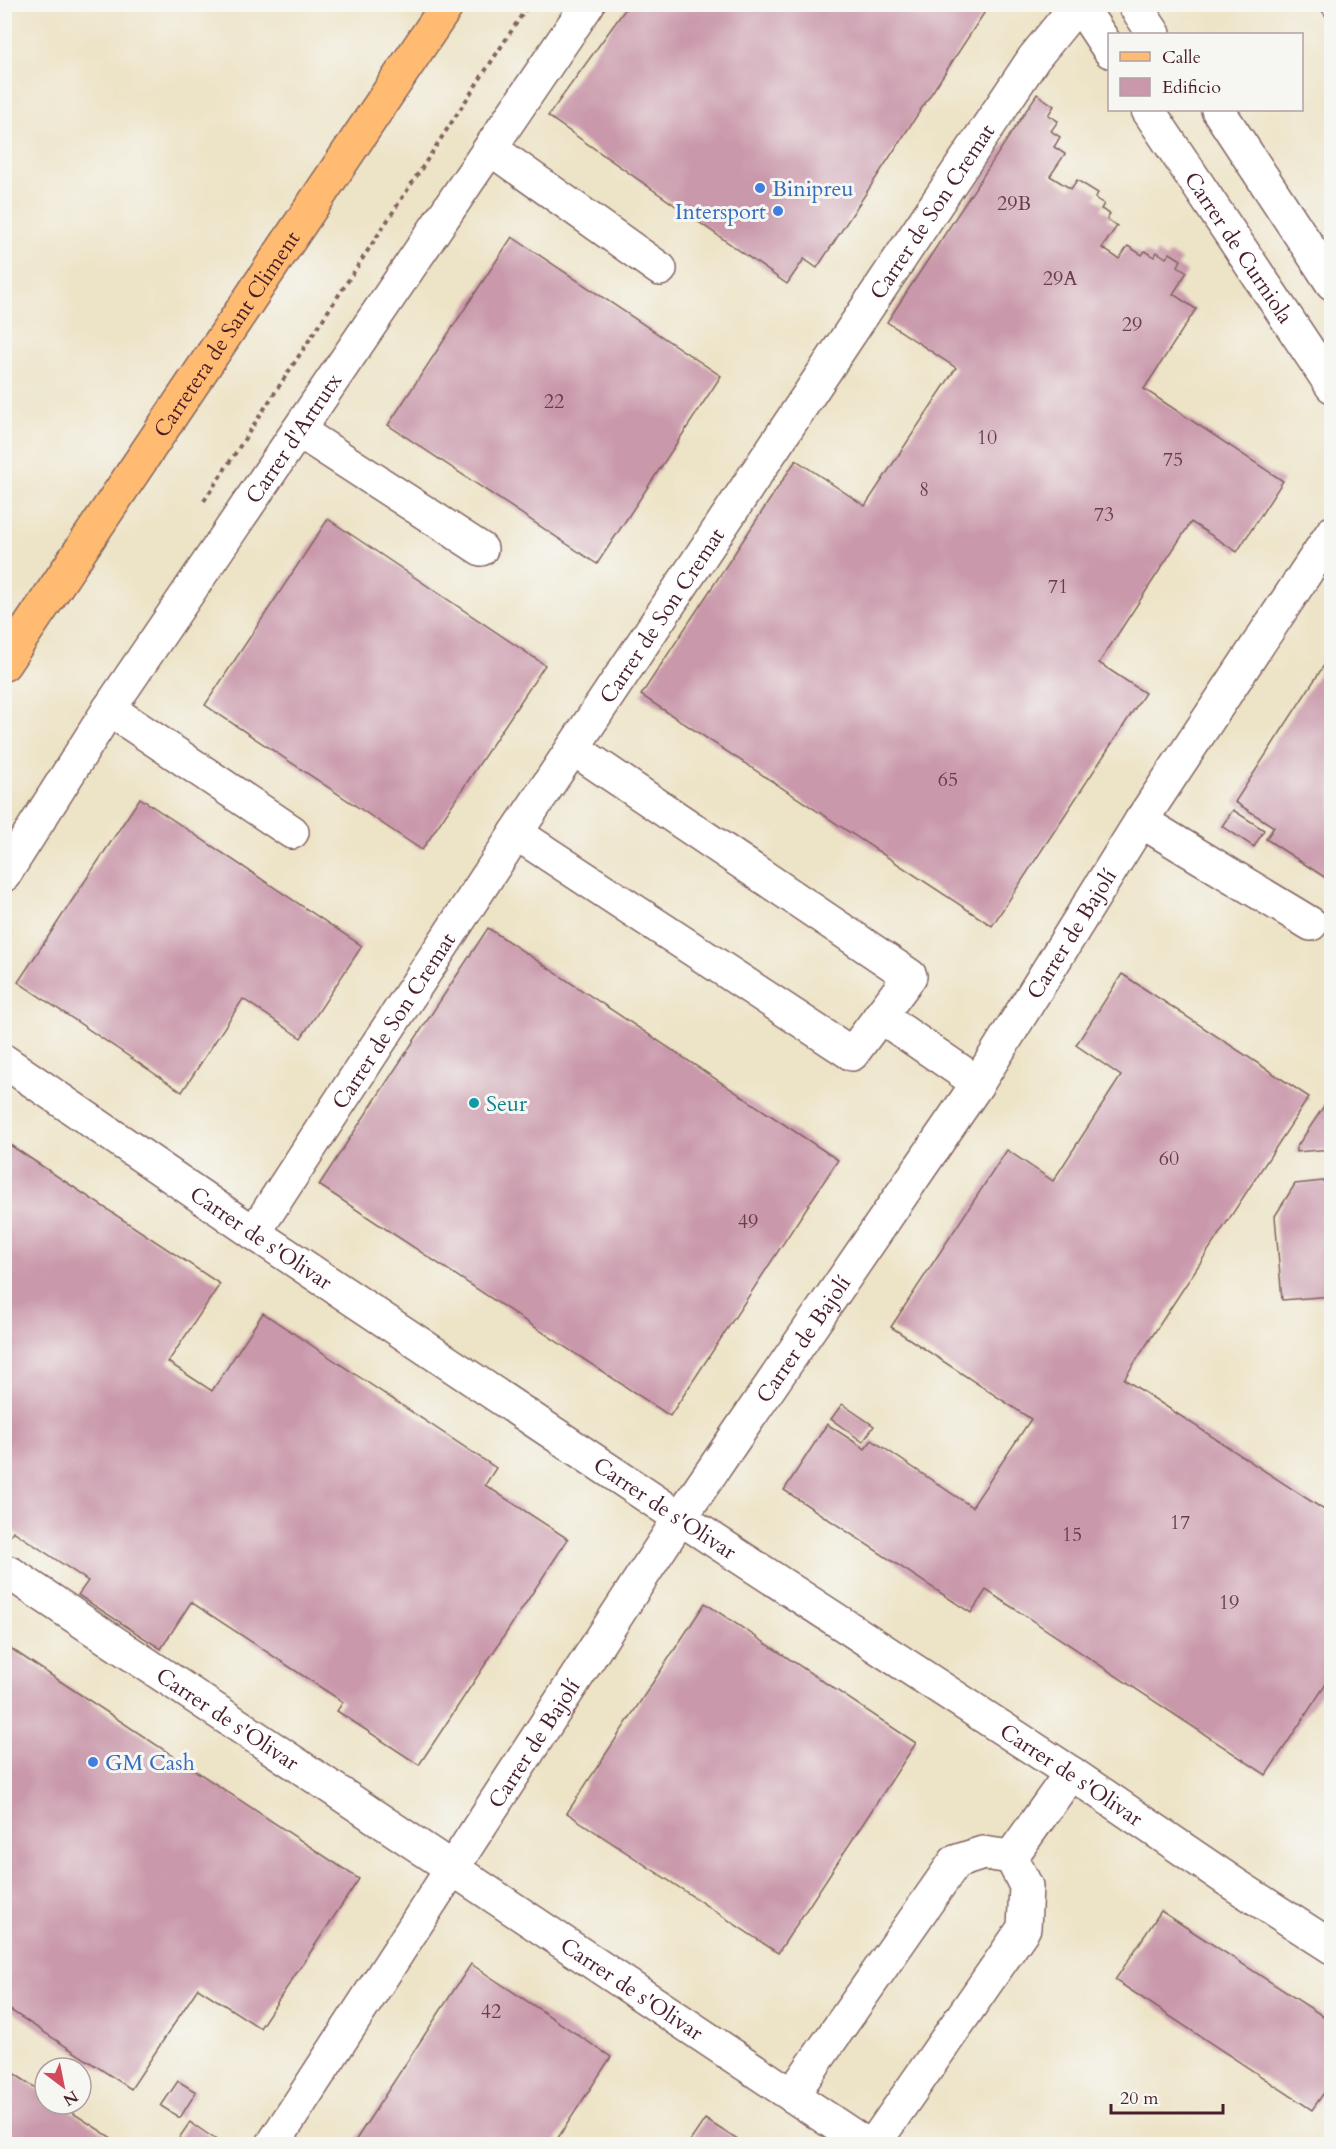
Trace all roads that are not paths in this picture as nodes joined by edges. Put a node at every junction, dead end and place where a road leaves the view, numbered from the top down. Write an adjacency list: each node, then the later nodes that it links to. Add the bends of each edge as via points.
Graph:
1 (448, 4): 18 (main road, Carretera de Sant Climent)
2 (588, 4): 11 (street, Carrer d'Artrutx)
3 (1078, 4): 8 (street); 20 (street, Carrer de Son Cremat, via 1034,58)
4 (1134, 4): 6 (street)
5 (1150, 4): 7 (street)
6 (1153, 33)
7 (1168, 33)
8 (1108, 48)
9 (1149, 111): 14 (street, Carrer de Curniola)
10 (1219, 112): 13 (street)
11 (491, 149): 12 (street); 15 (street, Carrer d'Artrutx)
12 (660, 269)
13 (1332, 282)
14 (1332, 386)
15 (299, 431): 17 (street); 19 (street, Carrer d'Artrutx)
16 (1332, 532): 21 (street, Carrer de Bajolí)
17 (481, 549)
18 (4, 664)
19 (110, 709): 22 (street); 24 (street, Carrer d'Artrutx)
20 (574, 749): 23 (street, Carrer de Son Cremat); 26 (street, via 910,976)
21 (1141, 821): 25 (street); 28 (street, Carrer de Bajolí)
22 (292, 832)
23 (516, 833): 26 (street, via 852,1054); 29 (street, Carrer de Son Cremat)
24 (4, 875)
25 (1311, 924)
26 (880, 1016): 28 (street)
27 (4, 1061): 29 (street, Carrer de s'Olivar)
28 (978, 1083): 30 (street, Carrer de Bajolí)
29 (254, 1233): 30 (street, Carrer de s'Olivar)
30 (680, 1518): 32 (street, Carrer de s'Olivar); 34 (street, Carrer de Bajolí)
31 (10, 1572): 34 (street, Carrer de s'Olivar)
32 (1071, 1773): 33 (street); 35 (street, Carrer de s'Olivar)
33 (1011, 1857): 36 (street, via 982,1853 955,1862); 39 (street, via 1026,1886 1023,1928)
34 (451, 1869): 36 (street, Carrer de s'Olivar); 37 (street, Carrer de Bajolí)
35 (1332, 1947)
36 (792, 2095): 38 (street, Carrer de s'Olivar)
37 (273, 2145)
38 (865, 2145)
39 (874, 2145)

